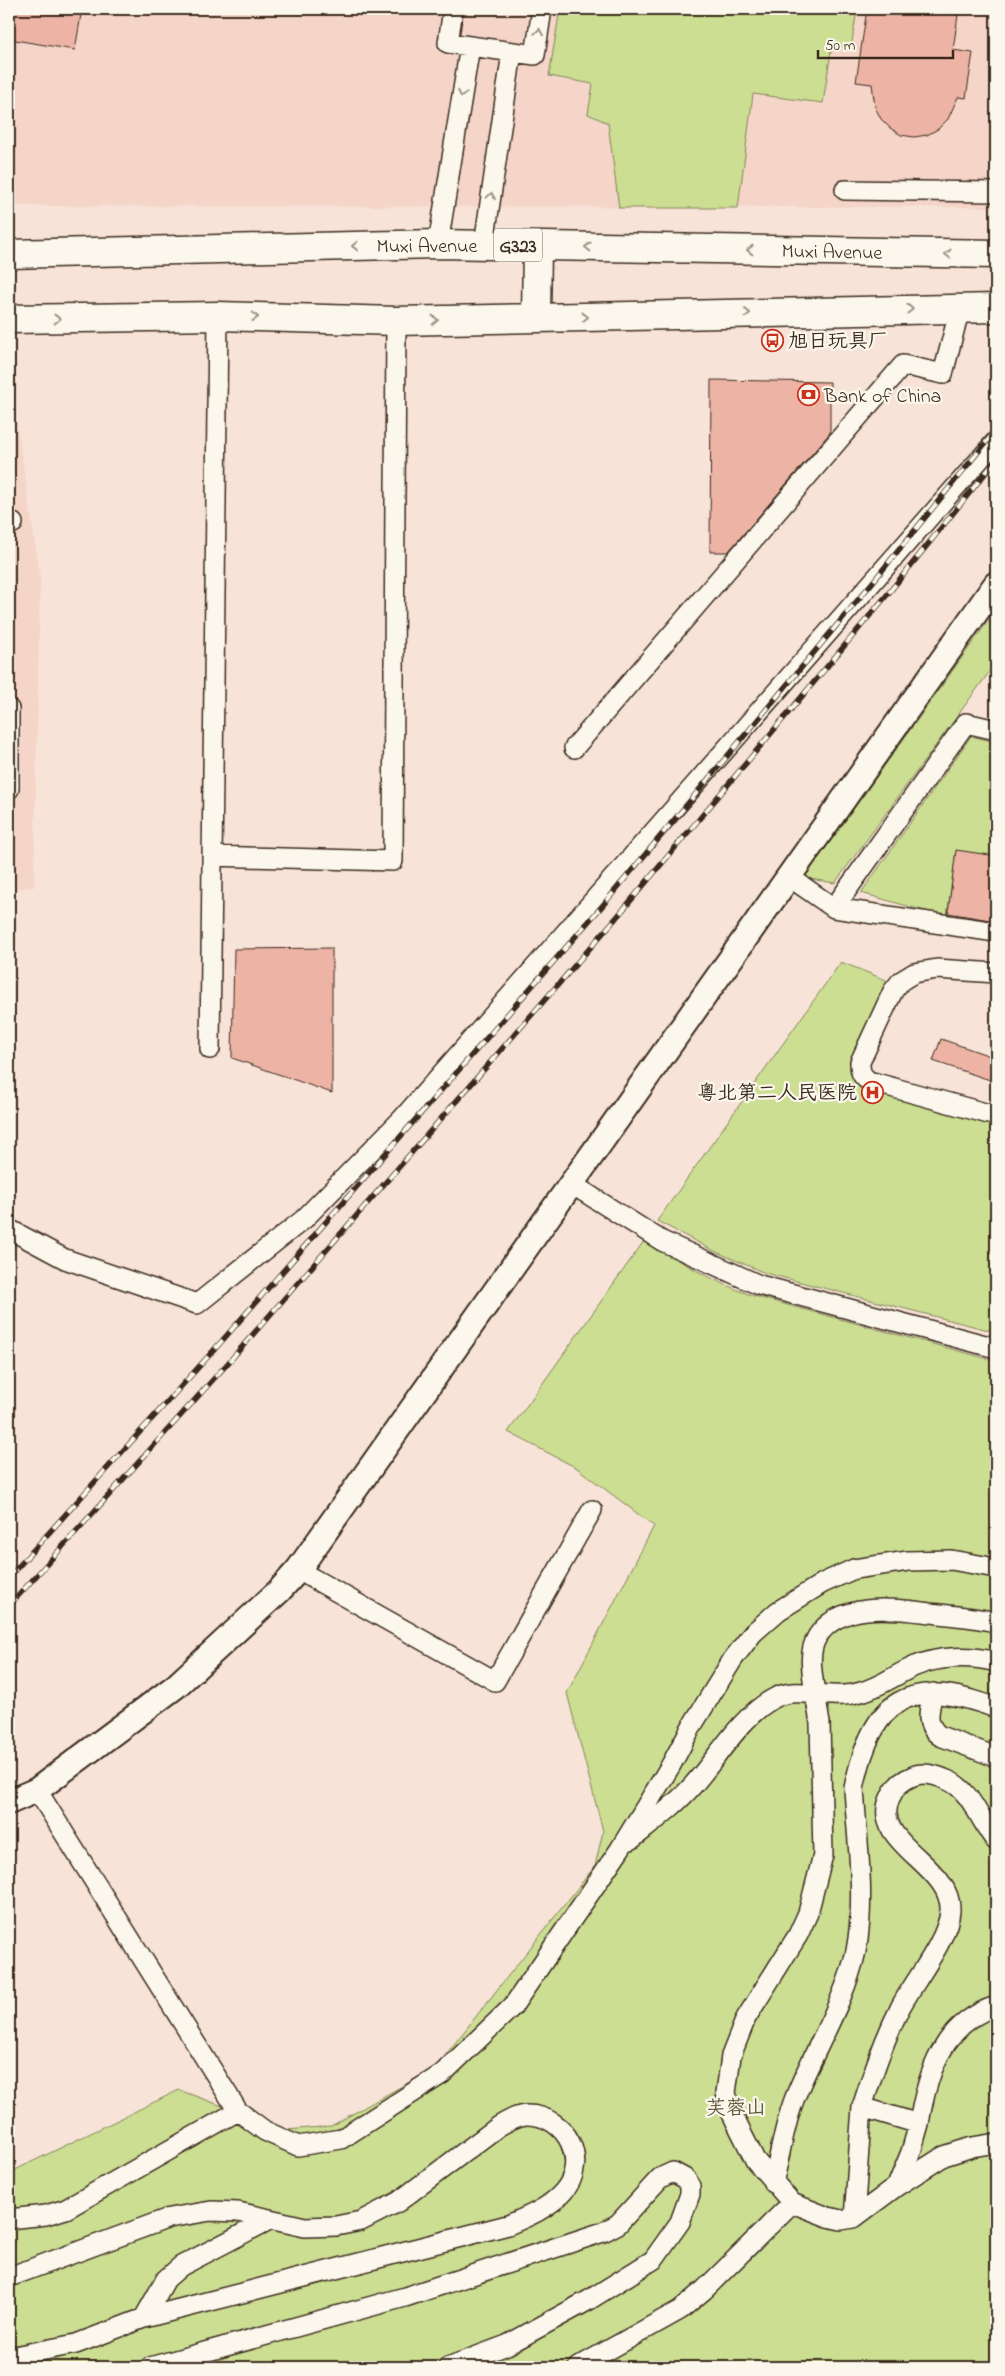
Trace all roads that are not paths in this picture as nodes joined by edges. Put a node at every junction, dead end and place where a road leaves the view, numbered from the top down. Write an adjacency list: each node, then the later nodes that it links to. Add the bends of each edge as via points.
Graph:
1 (453, 9): 3 (street, via 448,43)
2 (542, 9): 4 (street, one-way to 2, via 535,55)
3 (470, 46): 4 (street); 7 (street, one-way to 7)
4 (512, 52): 8 (street, one-way to 4)
5 (845, 190): 6 (street)
6 (996, 192)
7 (438, 244): 8 (highway, Muxi Avenue / G323); 11 (highway, Muxi Avenue / G323, one-way to 11)
8 (484, 244): 9 (highway, Muxi Avenue / G323)
9 (537, 246): 10 (highway, Muxi Avenue / G323, one-way to 9); 15 (highway)
10 (996, 251)
11 (9, 254)
12 (960, 308): 13 (highway); 15 (highway, one-way to 12); 22 (street, via 943,374 903,365)
13 (996, 308)
14 (218, 316): 16 (highway, one-way to 14); 17 (highway, one-way to 17); 24 (street)
15 (536, 318): 17 (highway, one-way to 15)
16 (9, 319)
17 (396, 321): 24 (street, via 393,861)
18 (996, 441): 32 (street, via 402,1119 296,1225 197,1304 65,1259)
19 (996, 584): 25 (main road)
20 (9, 709): 23 (street)
21 (996, 730): 26 (street, via 966,723)
22 (574, 748)
23 (9, 789)
24 (212, 856): 29 (street)
25 (788, 876): 26 (street); 31 (main road)
26 (834, 908): 27 (street)
27 (996, 932)
28 (996, 973): 30 (street, via 938,969 914,973 901,981 860,1062 864,1078 869,1081)
29 (210, 1049)
30 (996, 1116)
31 (570, 1183): 33 (street, via 662,1241 759,1285); 36 (main road)
32 (9, 1229)
33 (996, 1348)
34 (592, 1510): 36 (street, via 495,1681)
35 (996, 1568): 46 (street, via 951,1560 908,1560 854,1569 823,1583 778,1611 753,1633 733,1659)
36 (298, 1570): 43 (main road, via 176,1686)
37 (996, 1622): 40 (street, via 899,1610 868,1610 850,1614 829,1624 817,1638 812,1651)
38 (996, 1662): 40 (street, via 984,1659 936,1660 860,1692 839,1696)
39 (933, 1693): 41 (street, via 958,1696); 42 (street, via 928,1715 933,1731); 52 (street, via 915,1694 886,1712 873,1730 859,1767 854,1788 860,1908 855,1953 843,1990 795,2096)
40 (815, 1694): 46 (street, via 784,1694 758,1710 693,1785); 52 (street, via 820,1723 822,1855 816,1883 798,1935 738,2036 731,2056 726,2093 732,2114 755,2160)
41 (996, 1708)
42 (996, 1757)
43 (38, 1790): 44 (main road); 49 (street)
44 (9, 1802)
45 (996, 1840): 48 (street, via 963,1790 947,1780 924,1773 915,1774 899,1784 889,1799 886,1810 890,1827 937,1875 950,1902 950,1913 935,1950 915,1980 885,2040)
46 (620, 1849): 49 (street, via 513,2006 442,2074 340,2139 298,2146 265,2131)
47 (996, 2006): 50 (street, via 980,2011 963,2023 941,2052 925,2087)
48 (862, 2107): 50 (street); 55 (street)
49 (238, 2111): 56 (street, via 66,2209)
50 (918, 2124): 53 (street)
51 (996, 2143): 53 (street, via 944,2156)
52 (772, 2183): 54 (street)
53 (897, 2186): 55 (street)
54 (792, 2203): 55 (street, via 828,2217); 63 (street, via 680,2310)
55 (854, 2218)
56 (9, 2219)
57 (269, 2220): 58 (street, via 238,2212 211,2211 168,2218); 59 (street, via 181,2266 166,2279); 59 (street, via 305,2227 361,2222 398,2202 515,2117 545,2118 559,2126 570,2140 576,2159 572,2178 564,2192 546,2206 508,2225)
58 (9, 2277)
59 (144, 2318): 60 (street, via 76,2344)
60 (9, 2357)
61 (150, 2367): 62 (street, via 405,2297 603,2232 618,2224 660,2178 673,2172 686,2179 690,2194 680,2222 653,2260 589,2300 507,2344)
62 (448, 2367)
63 (578, 2367)

